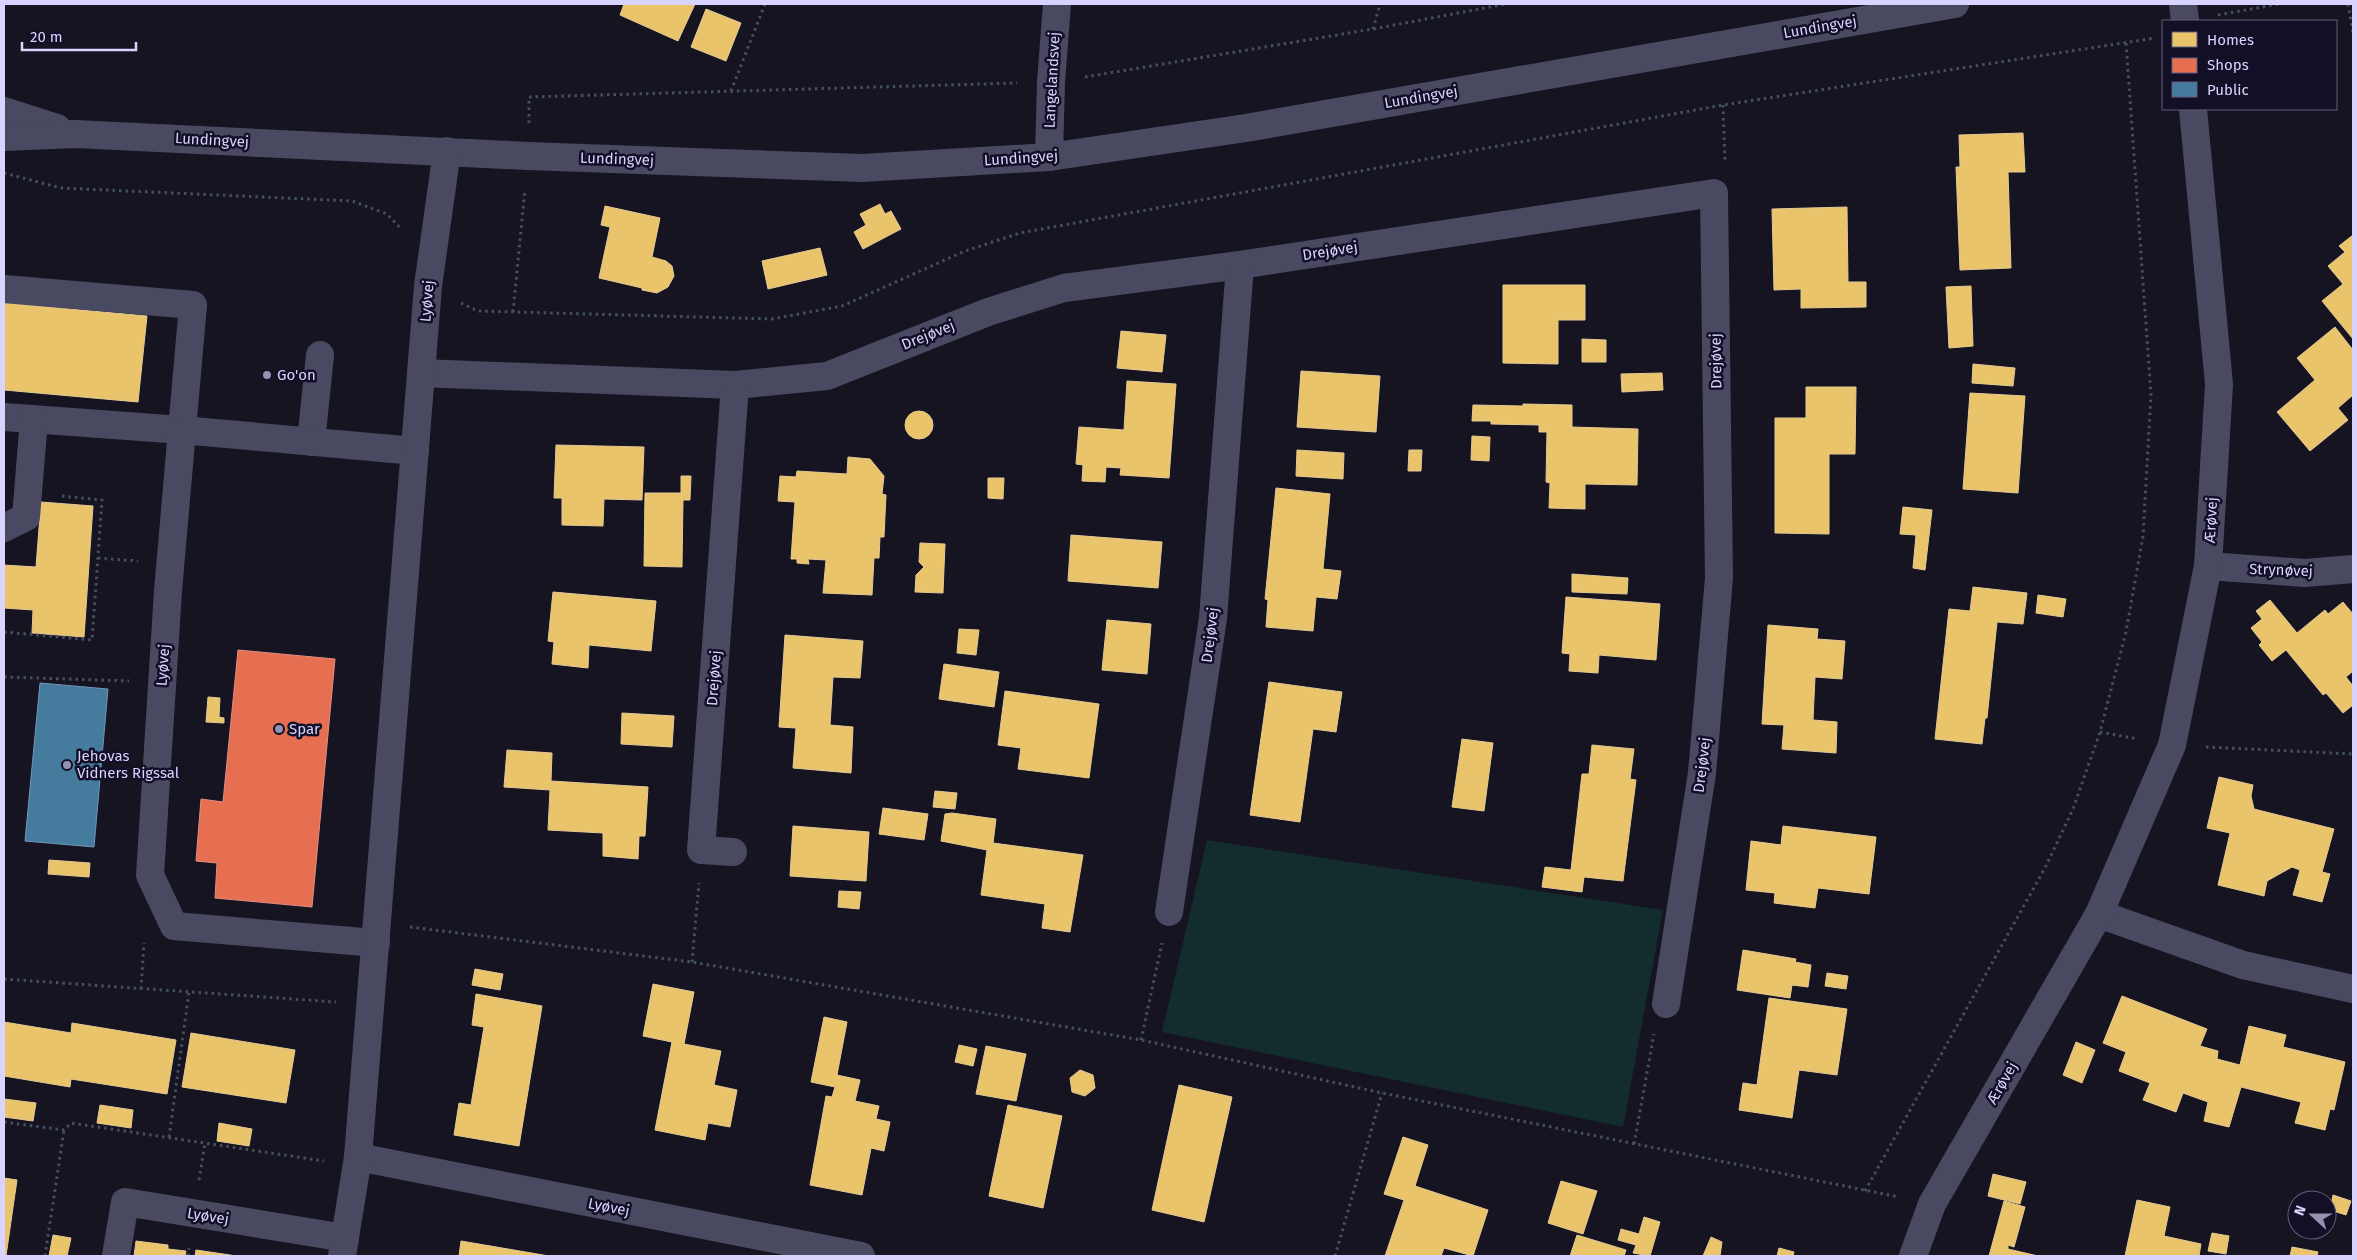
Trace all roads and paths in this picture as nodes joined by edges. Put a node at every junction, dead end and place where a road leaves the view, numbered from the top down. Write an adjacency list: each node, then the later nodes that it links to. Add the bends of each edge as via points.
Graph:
1 (765, 4): 16 (path)
2 (1057, 4): 15 (street, Langelandsvej)
3 (1380, 4): 11 (path)
4 (1506, 4): 11 (path)
5 (1955, 4): 24 (street, Lundingvej, via 1246,128)
6 (2183, 4): 10 (street)
7 (2279, 4): 9 (path, via 2219,14)
8 (2348, 4): 12 (path)
9 (2213, 18)
10 (2185, 20)
11 (1374, 29): 15 (path)
12 (2353, 33)
13 (2162, 36): 14 (path)
14 (2126, 42): 17 (path); 47 (path, via 2151,395 2143,536 2126,632)
15 (1050, 82): 16 (path); 24 (street, Langelandsvej)
16 (731, 91): 23 (path, via 529,97)
17 (1722, 105): 26 (path, via 1726,160); 31 (path, via 1020,233 965,251 842,306 780,317)
18 (2193, 110): 42 (street, Ærøvej, via 2219,384)
19 (4, 111): 20 (street, Lundingvej)
20 (75, 134): 21 (street, Lundingvej); 22 (street, Lundingvej)
21 (4, 137)
22 (447, 151): 23 (street, Lundingvej); 29 (street, Lyøvej)
23 (528, 156): 24 (street, Lundingvej, via 862,168); 31 (path)
24 (1049, 157)
25 (4, 173): 27 (path, via 61,188 352,200 387,214)
26 (1714, 193): 28 (street, Drejøvej); 59 (street, Drejøvej, via 1719,578 1702,773)
27 (403, 232)
28 (1240, 265): 34 (street, Drejøvej, via 1064,288 988,312 827,376); 52 (street, Drejøvej, via 1213,618)
29 (428, 286): 31 (path, via 478,311); 33 (street, Lyøvej)
30 (4, 288): 37 (street, Lyøvej, via 193,305)
31 (513, 312)
32 (320, 356): 38 (street)
33 (421, 373): 34 (street, Drejøvej); 39 (street, Lyøvej)
34 (735, 384): 50 (street, Drejøvej)
35 (4, 417): 36 (street)
36 (34, 419): 37 (street); 40 (street)
37 (182, 430): 38 (street); 46 (street, Lyøvej)
38 (311, 442): 39 (street)
39 (415, 451): 54 (street, Lyøvej)
40 (28, 492): 41 (street, via 26,517); 44 (path, via 102,500 92,640)
41 (4, 528)
42 (2208, 566): 43 (street, Strynøvej, via 2305,573); 48 (street, Ærøvej)
43 (2353, 569)
44 (4, 632)
45 (4, 677): 46 (path)
46 (162, 682): 54 (street, Lyøvej, via 150,875 174,926)
47 (2100, 732): 48 (path); 68 (path, via 2073,809 2046,866)
48 (2172, 745): 49 (path); 53 (street, Ærøvej)
49 (2353, 754)
50 (702, 850): 51 (street); 55 (path)
51 (733, 852)
52 (1169, 912): 61 (path)
53 (2099, 914): 57 (street, via 2243,965); 69 (street, Ærøvej)
54 (377, 933): 55 (path); 60 (street, Lyøvej)
55 (692, 962): 61 (path)
56 (4, 979): 58 (path)
57 (2353, 989)
58 (189, 992): 60 (path); 65 (path)
59 (1666, 1004): 66 (path, via 1656,1025)
60 (371, 1005): 67 (street, Lyøvej)
61 (1142, 1040): 62 (path)
62 (1382, 1093): 66 (path); 74 (path)
63 (4, 1122): 64 (path)
64 (64, 1130): 65 (path, via 72,1123); 71 (path)
65 (169, 1138): 67 (path, via 329,1162)
66 (1634, 1144): 68 (path)
67 (358, 1157): 70 (street, Lyøvej); 73 (street, Lyøvej)
68 (1865, 1190): 69 (path)
69 (1932, 1204): 75 (street, Ærøvej)
70 (344, 1247): 72 (street, Lyøvej, via 125,1202)
71 (45, 1256)
72 (116, 1256)
73 (861, 1256)
74 (1335, 1256)
75 (1913, 1256)

